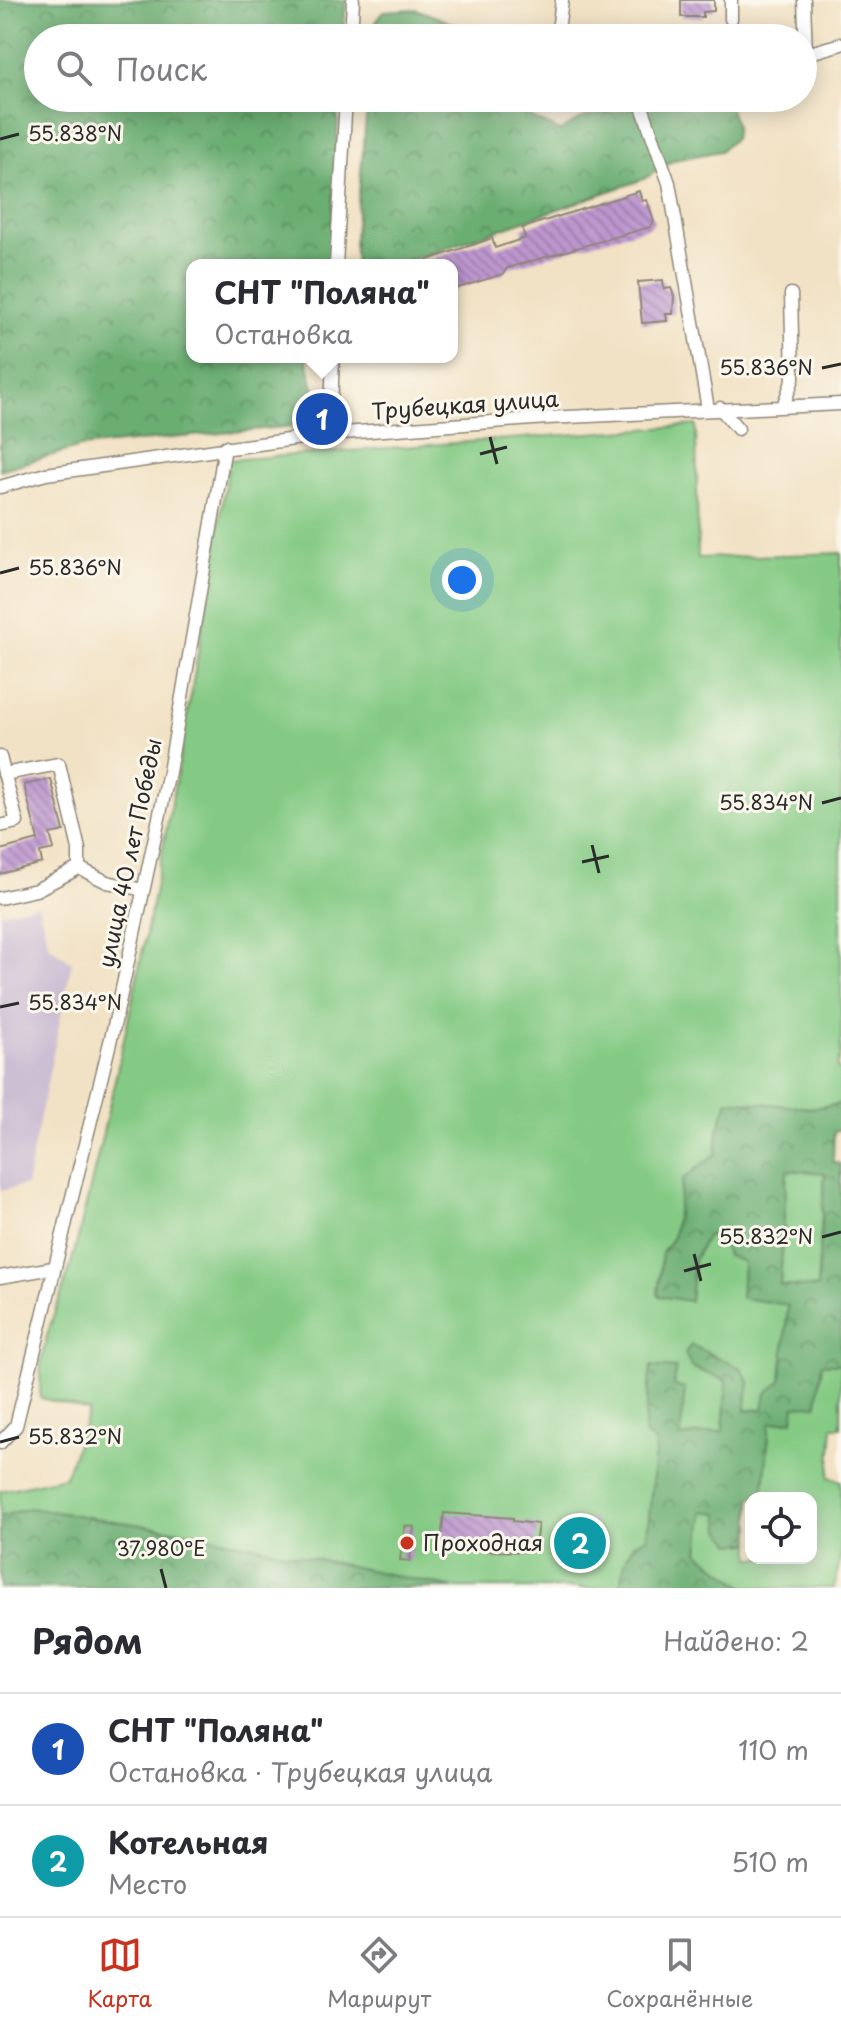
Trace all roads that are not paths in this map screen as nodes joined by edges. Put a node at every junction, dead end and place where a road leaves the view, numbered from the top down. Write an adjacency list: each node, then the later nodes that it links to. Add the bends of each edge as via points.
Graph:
1 (353, 0): 6 (street)
2 (562, 0): 7 (street)
3 (731, 0): 5 (street)
4 (804, 0): 8 (street)
5 (731, 19)
6 (352, 24)
7 (559, 24)
8 (804, 24)
9 (841, 44): 10 (street)
10 (817, 50)
11 (345, 112): 13 (street)
12 (644, 112): 18 (street, via 669,183)
13 (336, 259)
14 (791, 294): 17 (street, via 793,379)
15 (333, 363): 20 (street)
16 (841, 404): 17 (street, Трубецкая улица)
17 (783, 406): 18 (street, Трубецкая улица)
18 (714, 409): 19 (street); 20 (street, Трубецкая улица)
19 (738, 429)
20 (330, 434): 21 (street, Трубецкая улица)
21 (225, 447): 22 (street, Трубецкая улица, via 46,474); 27 (street, улица 40 лет Победы, via 189,666)
22 (0, 487)
23 (0, 757): 24 (street)
24 (4, 774): 25 (street, via 17,822); 26 (street, via 59,764)
25 (0, 826)
26 (79, 868): 27 (street, via 107,882); 28 (street, via 36,890)
27 (143, 890): 29 (street, улица 40 лет Победы)
28 (0, 898)
29 (53, 1268): 30 (street); 31 (street, улица 40 лет Победы, via 16,1426)
30 (0, 1277)
31 (0, 1443)

